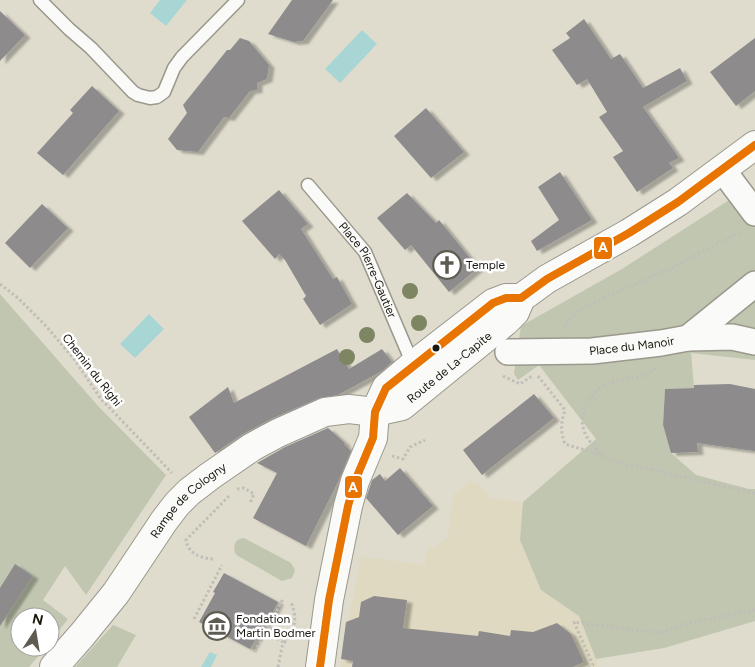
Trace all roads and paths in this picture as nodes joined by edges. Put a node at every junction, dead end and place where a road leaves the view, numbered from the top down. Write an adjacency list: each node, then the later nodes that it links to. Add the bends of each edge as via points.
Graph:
1 (40, 0): 2 (lane, via 133,92 150,98 164,92 182,57)
2 (238, 0)
3 (755, 145): 4 (street, Route de La-Capite)
4 (722, 169): 6 (street); 11 (street, Route de La-Capite, via 678,202 547,279 521,298)
5 (308, 185): 14 (lane, Place Pierre-Gautier, via 365,252)
6 (752, 220): 13 (path, via 673,267 582,308 568,320)
7 (0, 284): 19 (path, Chemin du Righi, via 46,326 74,359 101,399)
8 (755, 284): 9 (street)
9 (688, 338): 10 (street, Place du Manoir, via 732,337); 12 (street, Place du Manoir)
10 (755, 342)
11 (495, 343): 13 (street, Place du Manoir); 14 (street, Route de La-Capite); 18 (path, via 520,384 536,373 565,410 561,423 565,444)
12 (661, 343): 13 (street, Place du Manoir); 18 (path, via 657,368 653,372 604,385 585,406 581,426)
13 (555, 352)
14 (420, 374): 15 (street, Route de La-Capite, via 402,406)
15 (375, 412): 19 (street, Rampe de Cologny, via 349,409 325,412 252,447); 34 (street, via 373,438 348,506 329,600)
16 (425, 440): 17 (path, via 410,446 403,459)
17 (389, 455)
18 (602, 455): 20 (path, via 631,465)
19 (189, 492): 32 (street, Rampe de Cologny, via 164,521 116,593)
20 (755, 493)
21 (250, 503): 22 (path, via 254,494 244,488 236,489 186,540 194,554)
22 (213, 559)
23 (222, 565): 28 (path)
24 (283, 599): 29 (path)
25 (291, 601): 30 (path, via 295,623)
26 (755, 610): 35 (path, via 689,623 659,633 574,622 593,665)
27 (278, 618): 29 (path)
28 (194, 619)
29 (267, 633): 30 (path); 31 (path)
30 (283, 642): 33 (path)
31 (255, 652)
32 (54, 667)
33 (278, 667)
34 (320, 667)
35 (588, 667)

